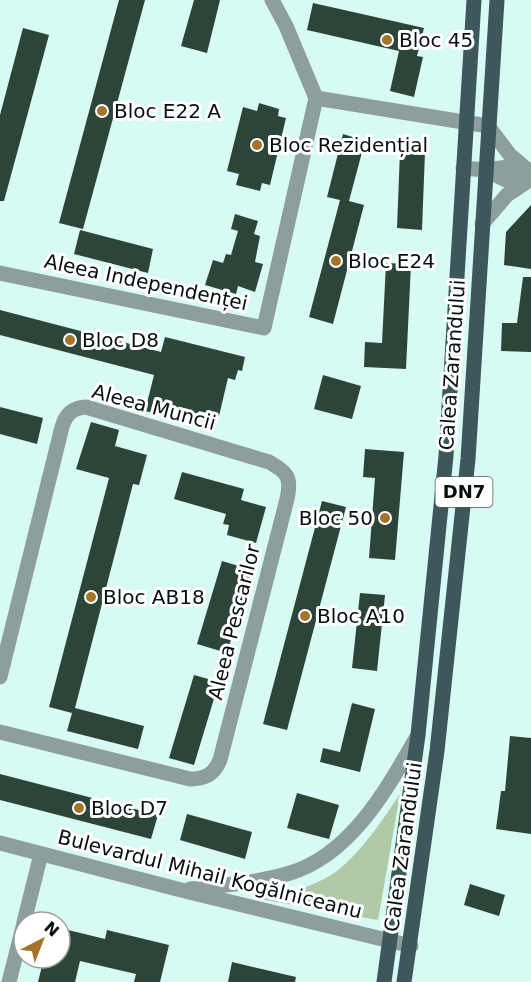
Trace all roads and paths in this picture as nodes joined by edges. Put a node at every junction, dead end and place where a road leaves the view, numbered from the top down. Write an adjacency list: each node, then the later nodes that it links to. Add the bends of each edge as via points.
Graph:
1 (272, 0): 4 (street)
2 (474, 0): 5 (main road, Calea Zarandului / DN7)
3 (497, 0): 6 (main road, Calea Zarandului / DN7)
4 (316, 98): 5 (street); 11 (street, Aleea Independenței, via 264,328)
5 (466, 122): 6 (street); 7 (main road, Calea Zarandului / DN7)
6 (488, 126): 8 (main road, Calea Zarandului / DN7); 9 (street)
7 (463, 168): 8 (street); 15 (main road, Calea Zarandului / DN7, via 446,456)
8 (485, 170): 9 (street, via 508,181); 10 (main road, Calea Zarandului / DN7)
9 (531, 176): 10 (street, via 507,195)
10 (482, 224): 21 (main road, Calea Zarandului / DN7, via 468,459 437,751)
11 (0, 273)
12 (282, 469): 13 (street, Aleea Muncii, via 86,407 69,411); 14 (street, Aleea Pescarilor, via 290,488 216,768 203,780 168,775)
13 (0, 677)
14 (0, 732)
15 (418, 735): 18 (street, via 371,809 322,858 277,877); 20 (main road, Calea Zarandului / DN7)
16 (0, 843): 17 (street, Bulevardul Mihail Kogălniceanu)
17 (41, 854): 18 (street, Bulevardul Mihail Kogălniceanu); 19 (street)
18 (181, 890): 20 (street, Bulevardul Mihail Kogălniceanu)
19 (27, 910)
20 (390, 941): 21 (street, Bulevardul Mihail Kogălniceanu); 22 (main road, Calea Zarandului / DN7)
21 (411, 946): 23 (main road, Calea Zarandului / DN7)
22 (384, 982)
23 (404, 982)

